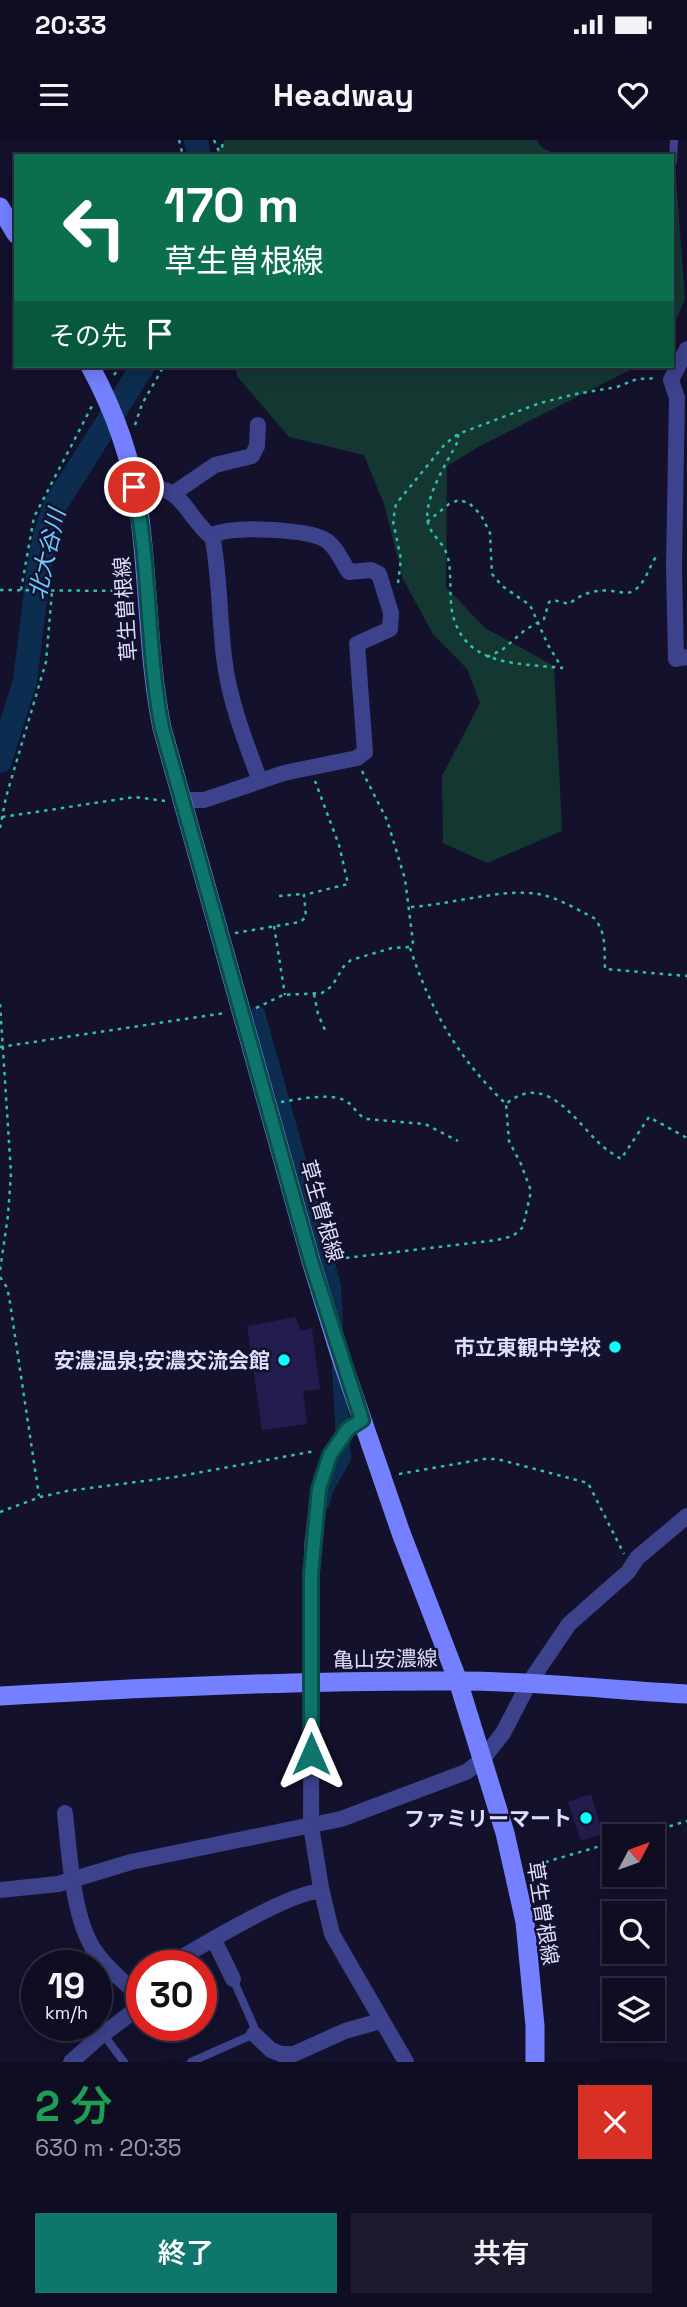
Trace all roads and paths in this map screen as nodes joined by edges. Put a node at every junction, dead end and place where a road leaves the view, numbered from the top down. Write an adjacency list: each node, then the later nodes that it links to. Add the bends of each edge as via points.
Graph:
1 (0, 207): 2 (main road)
2 (14, 231)
3 (687, 349): 7 (street)
4 (91, 368): 8 (main road, 草生曽根線)
5 (120, 368): 8 (path)
6 (163, 368): 10 (path, via 132,433)
7 (671, 380): 11 (path, via 637,380 576,394); 16 (street, via 677,398)
8 (104, 392): 10 (main road, 草生曽根線); 18 (path, via 92,406 34,517)
9 (258, 425): 13 (street, via 252,456 215,465)
10 (120, 434): 12 (main road, 草生曽根線)
11 (458, 434): 14 (path, via 432,492); 21 (path, via 396,504 394,521 401,559)
12 (134, 487): 13 (street, via 152,486); 20 (main road, 草生曽根線)
13 (174, 493): 15 (street)
14 (427, 522): 22 (path, via 453,502 469,503 490,533 492,574 530,605); 23 (path, via 448,556 455,623)
15 (212, 535): 21 (street, via 259,530 324,538 349,572 379,574); 27 (street, via 228,683)
16 (675, 552): 22 (path, via 659,553 633,591 593,592 569,604 549,601); 24 (street, via 676,659)
17 (0, 590): 18 (path)
18 (23, 590): 19 (path)
19 (51, 591): 20 (path); 29 (path, via 46,662)
20 (147, 591): 28 (main road, 草生曽根線, via 157,705)
21 (391, 613): 25 (street, via 390,629 357,644 366,747)
22 (539, 622): 23 (path); 23 (path, via 562,668)
23 (487, 657)
24 (687, 657)
25 (357, 758): 26 (street); 33 (path, via 387,820)
26 (310, 768): 27 (street); 31 (path, via 339,845 348,884)
27 (260, 781): 28 (street, via 204,800)
28 (183, 799): 29 (path, via 135,797); 35 (main road, 草生曽根線)
29 (2, 817): 30 (path)
30 (0, 828)
31 (304, 895): 32 (path); 34 (path, via 305,920)
32 (279, 896)
33 (410, 908): 36 (path); 37 (path, via 539,894 594,918 604,938 604,969)
34 (274, 926): 35 (path); 39 (path)
35 (221, 936): 41 (main road, 草生曽根線)
36 (411, 947): 38 (path, via 351,960 328,990); 44 (path, via 423,986 455,1047)
37 (687, 976)
38 (314, 994): 39 (path); 42 (path)
39 (285, 995): 41 (path)
40 (0, 1004): 43 (path)
41 (242, 1011): 43 (path); 45 (main road, 草生曽根線)
42 (325, 1030)
43 (2, 1047): 49 (path, via 11,1174)
44 (506, 1104): 46 (path, via 527,1093 554,1099 621,1159 649,1117); 48 (path, via 509,1141 531,1191 519,1233 497,1240)
45 (268, 1105): 47 (path, via 332,1098 347,1101 366,1119 425,1124); 48 (main road, 草生曽根線)
46 (687, 1138)
47 (458, 1141)
48 (312, 1264): 51 (main road, 草生曽根線)
49 (0, 1271)
50 (0, 1277): 54 (path, via 9,1296)
51 (362, 1420): 52 (street, via 348,1429); 53 (main road, 草生曽根線)
52 (330, 1455): 54 (path, via 321,1450); 59 (street, via 319,1489 312,1545)
53 (382, 1478): 57 (path, via 497,1459 588,1483); 58 (main road, 草生曽根線)
54 (40, 1497): 55 (path)
55 (0, 1512)
56 (687, 1516): 57 (street)
57 (632, 1565): 60 (street, via 569,1624)
58 (458, 1681): 59 (main road, 亀山安濃線); 60 (main road, 亀山安濃線); 63 (main road, 草生曽根線)
59 (311, 1682): 62 (main road, 亀山安濃線); 66 (street)
60 (530, 1683): 61 (main road, 亀山安濃線); 63 (street, via 503,1733)
61 (687, 1694)
62 (0, 1696)
63 (481, 1761): 66 (street, via 453,1778); 85 (main road, 草生曽根線, via 505,1833 525,1922)
64 (65, 1813): 70 (street)
65 (687, 1821): 67 (path)
66 (311, 1826): 70 (street, via 131,1862); 72 (street)
67 (665, 1828)
68 (602, 1846): 69 (path)
69 (526, 1868)
70 (71, 1880): 71 (street); 76 (street, via 93,1949)
71 (0, 1890)
72 (322, 1892): 73 (street, via 282,1903); 77 (street, via 332,1934)
73 (214, 1940): 74 (street); 75 (street)
74 (196, 1950)
75 (233, 1979): 78 (lane)
76 (126, 1981)
77 (382, 2022): 78 (street, via 345,2031 294,2054 271,2050); 84 (street)
78 (254, 2034): 83 (lane)
79 (95, 2041): 81 (street)
80 (108, 2041): 82 (lane)
81 (71, 2062)
82 (124, 2062)
83 (191, 2062)
84 (406, 2062)
85 (534, 2062)

